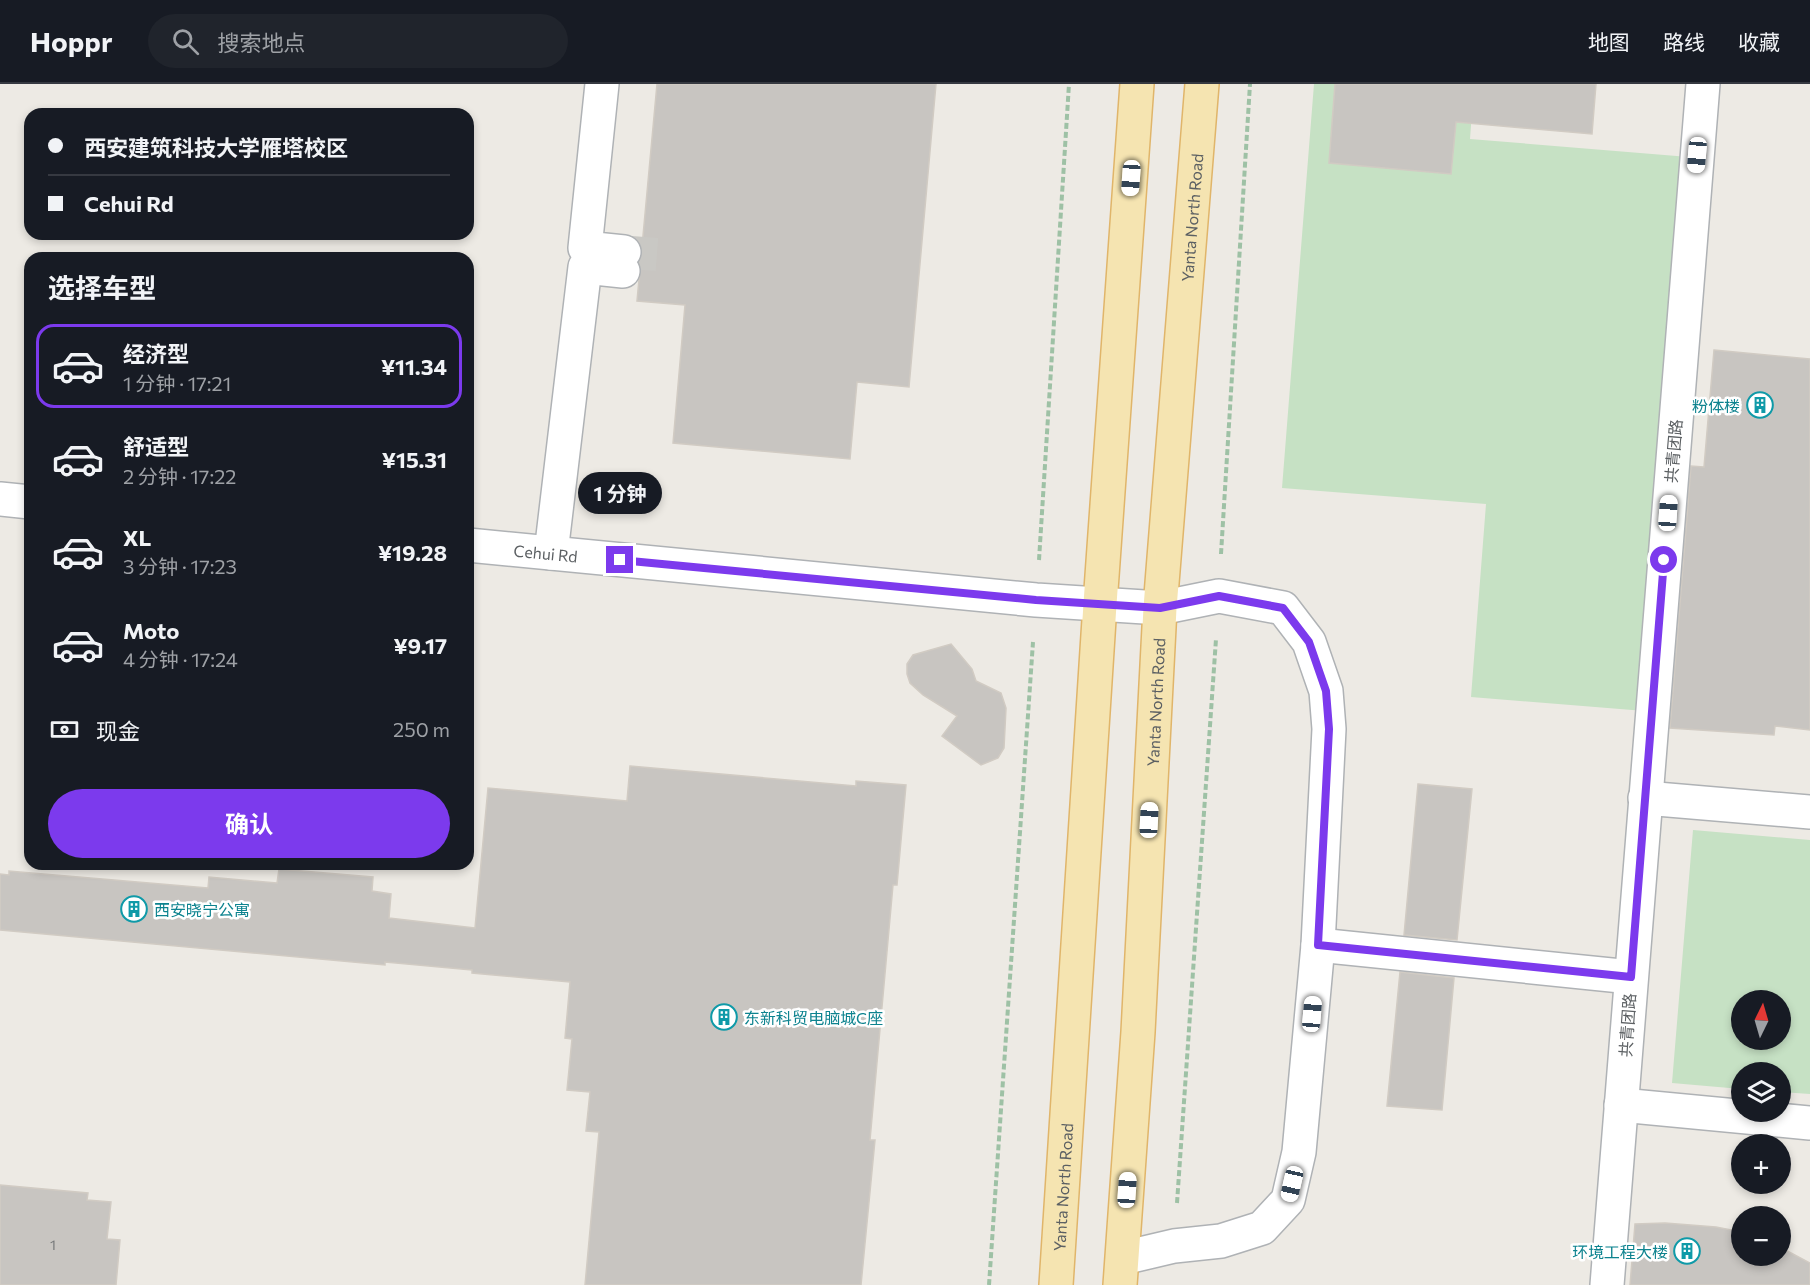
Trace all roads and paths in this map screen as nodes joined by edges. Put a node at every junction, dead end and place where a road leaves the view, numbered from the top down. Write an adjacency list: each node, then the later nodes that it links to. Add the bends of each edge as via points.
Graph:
1 (602, 84): 10 (street, via 585,248 623,261 585,267)
2 (1069, 84): 12 (path)
3 (1137, 84): 13 (main road, Yanta North Road)
4 (1202, 84): 14 (main road, Yanta North Road)
5 (1250, 84): 11 (path)
6 (1703, 84): 15 (street, 共青团路)
7 (0, 499): 8 (street)
8 (24, 501)
9 (474, 546): 10 (street, Cehui Rd)
10 (551, 553): 12 (street, Cehui Rd)
11 (1219, 596): 14 (street, Cehui Rd); 17 (street, via 1283,608 1309,642 1326,691 1329,729); 21 (path)
12 (1036, 600): 13 (street, Cehui Rd); 23 (path)
13 (1100, 604): 14 (street, Cehui Rd); 24 (main road, Yanta North Road)
14 (1160, 608): 22 (main road, Yanta North Road)
15 (1645, 798): 16 (street); 18 (street, 共青团路)
16 (1810, 812)
17 (1318, 945): 18 (street); 21 (street, via 1299,1152 1288,1200 1262,1228 1221,1241)
18 (1631, 977): 19 (street, 共青团路)
19 (1621, 1105): 20 (street); 25 (street, 共青团路)
20 (1810, 1122)
21 (1174, 1246): 22 (street)
22 (1122, 1272)
23 (989, 1285)
24 (1056, 1285)
25 (1607, 1285)

